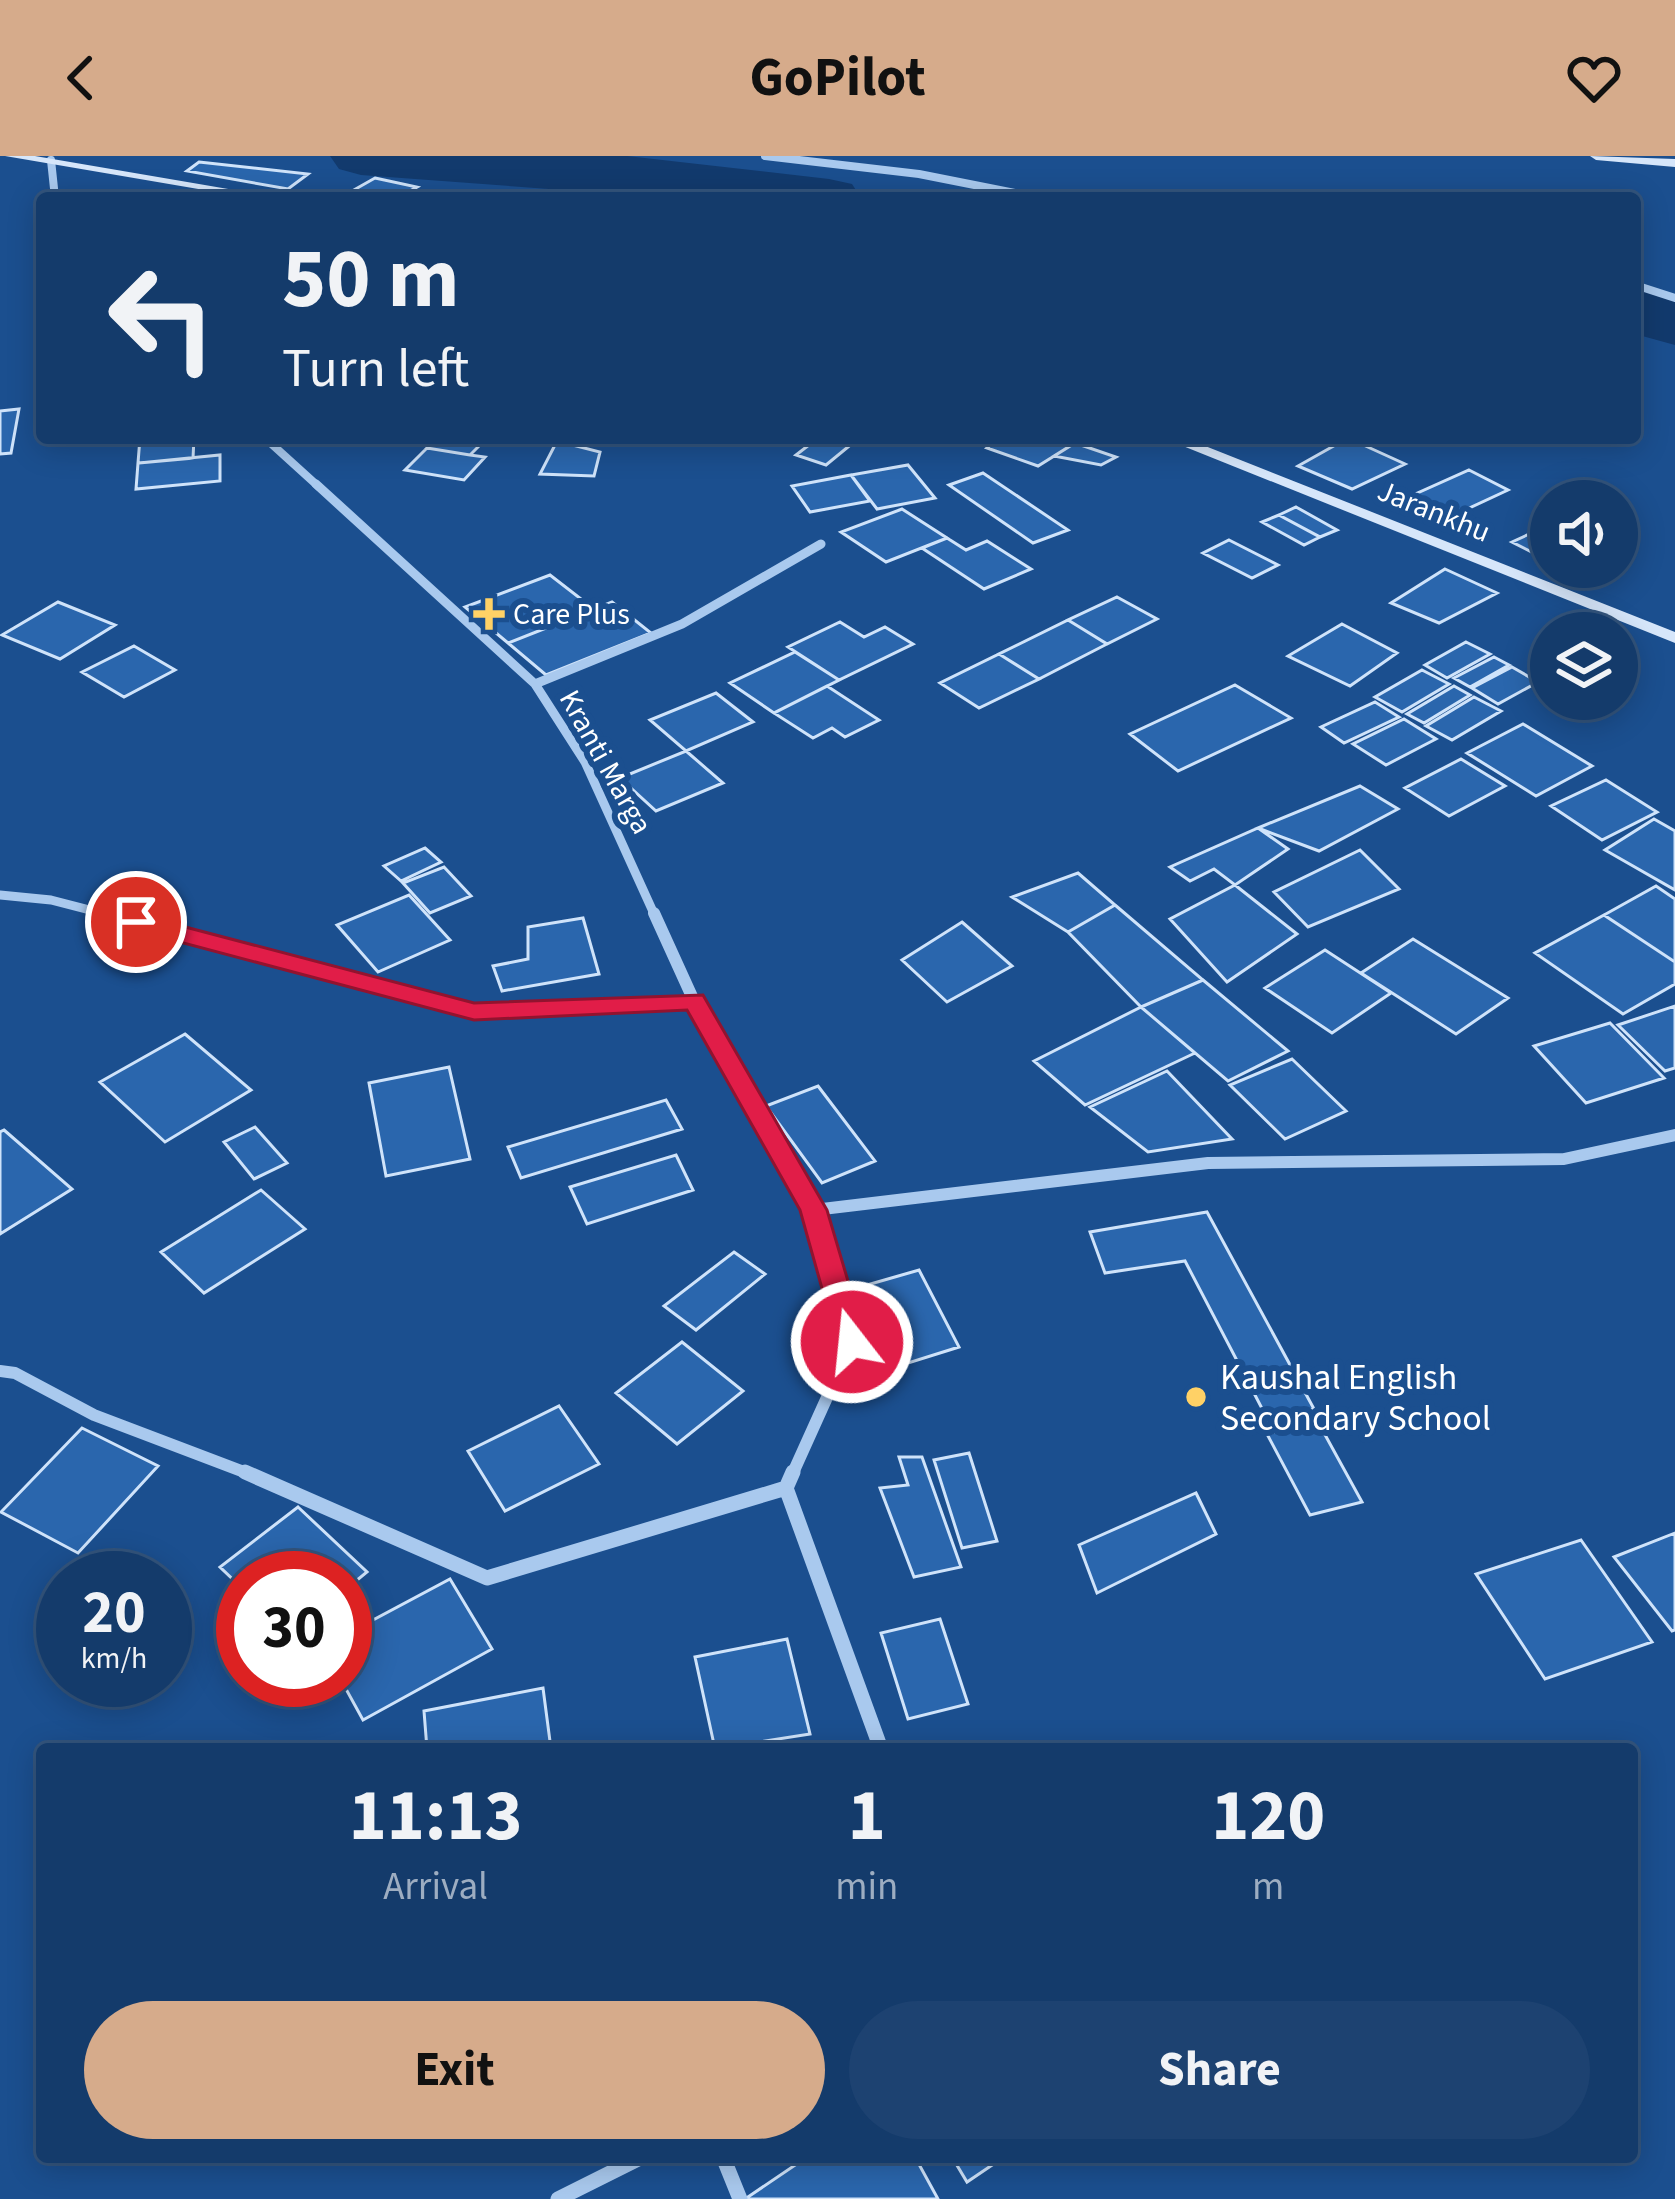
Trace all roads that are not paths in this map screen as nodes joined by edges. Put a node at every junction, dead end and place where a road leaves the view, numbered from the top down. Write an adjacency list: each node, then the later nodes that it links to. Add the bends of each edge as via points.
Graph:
1 (10, 156): 5 (street)
2 (765, 156): 9 (street)
3 (1596, 156): 4 (street)
4 (1617, 157): 6 (street)
5 (51, 160): 7 (street); 8 (street)
6 (1675, 163)
7 (54, 192)
8 (240, 192)
9 (1010, 192)
10 (1641, 287): 11 (street)
11 (1675, 298)
12 (272, 444): 16 (street, Kranti Marga)
13 (1186, 444): 15 (street, Jarankhu)
14 (821, 544): 16 (street, via 682,624)
15 (1675, 638)
16 (535, 684): 18 (street, Kranti Marga, via 586,762)
17 (0, 895): 18 (street, via 51,900 474,1012)
18 (694, 1001): 20 (street, Kranti Marga)
19 (1675, 1135): 20 (street, via 1564,1159 1208,1163)
20 (814, 1210): 22 (street, Kranti Marga, via 852,1342)
21 (0, 1371): 22 (street, via 487,1578)
22 (787, 1488): 23 (street)
23 (879, 1743)
24 (630, 2163): 26 (street)
25 (725, 2163): 27 (street)
26 (558, 2199)
27 (740, 2199)

